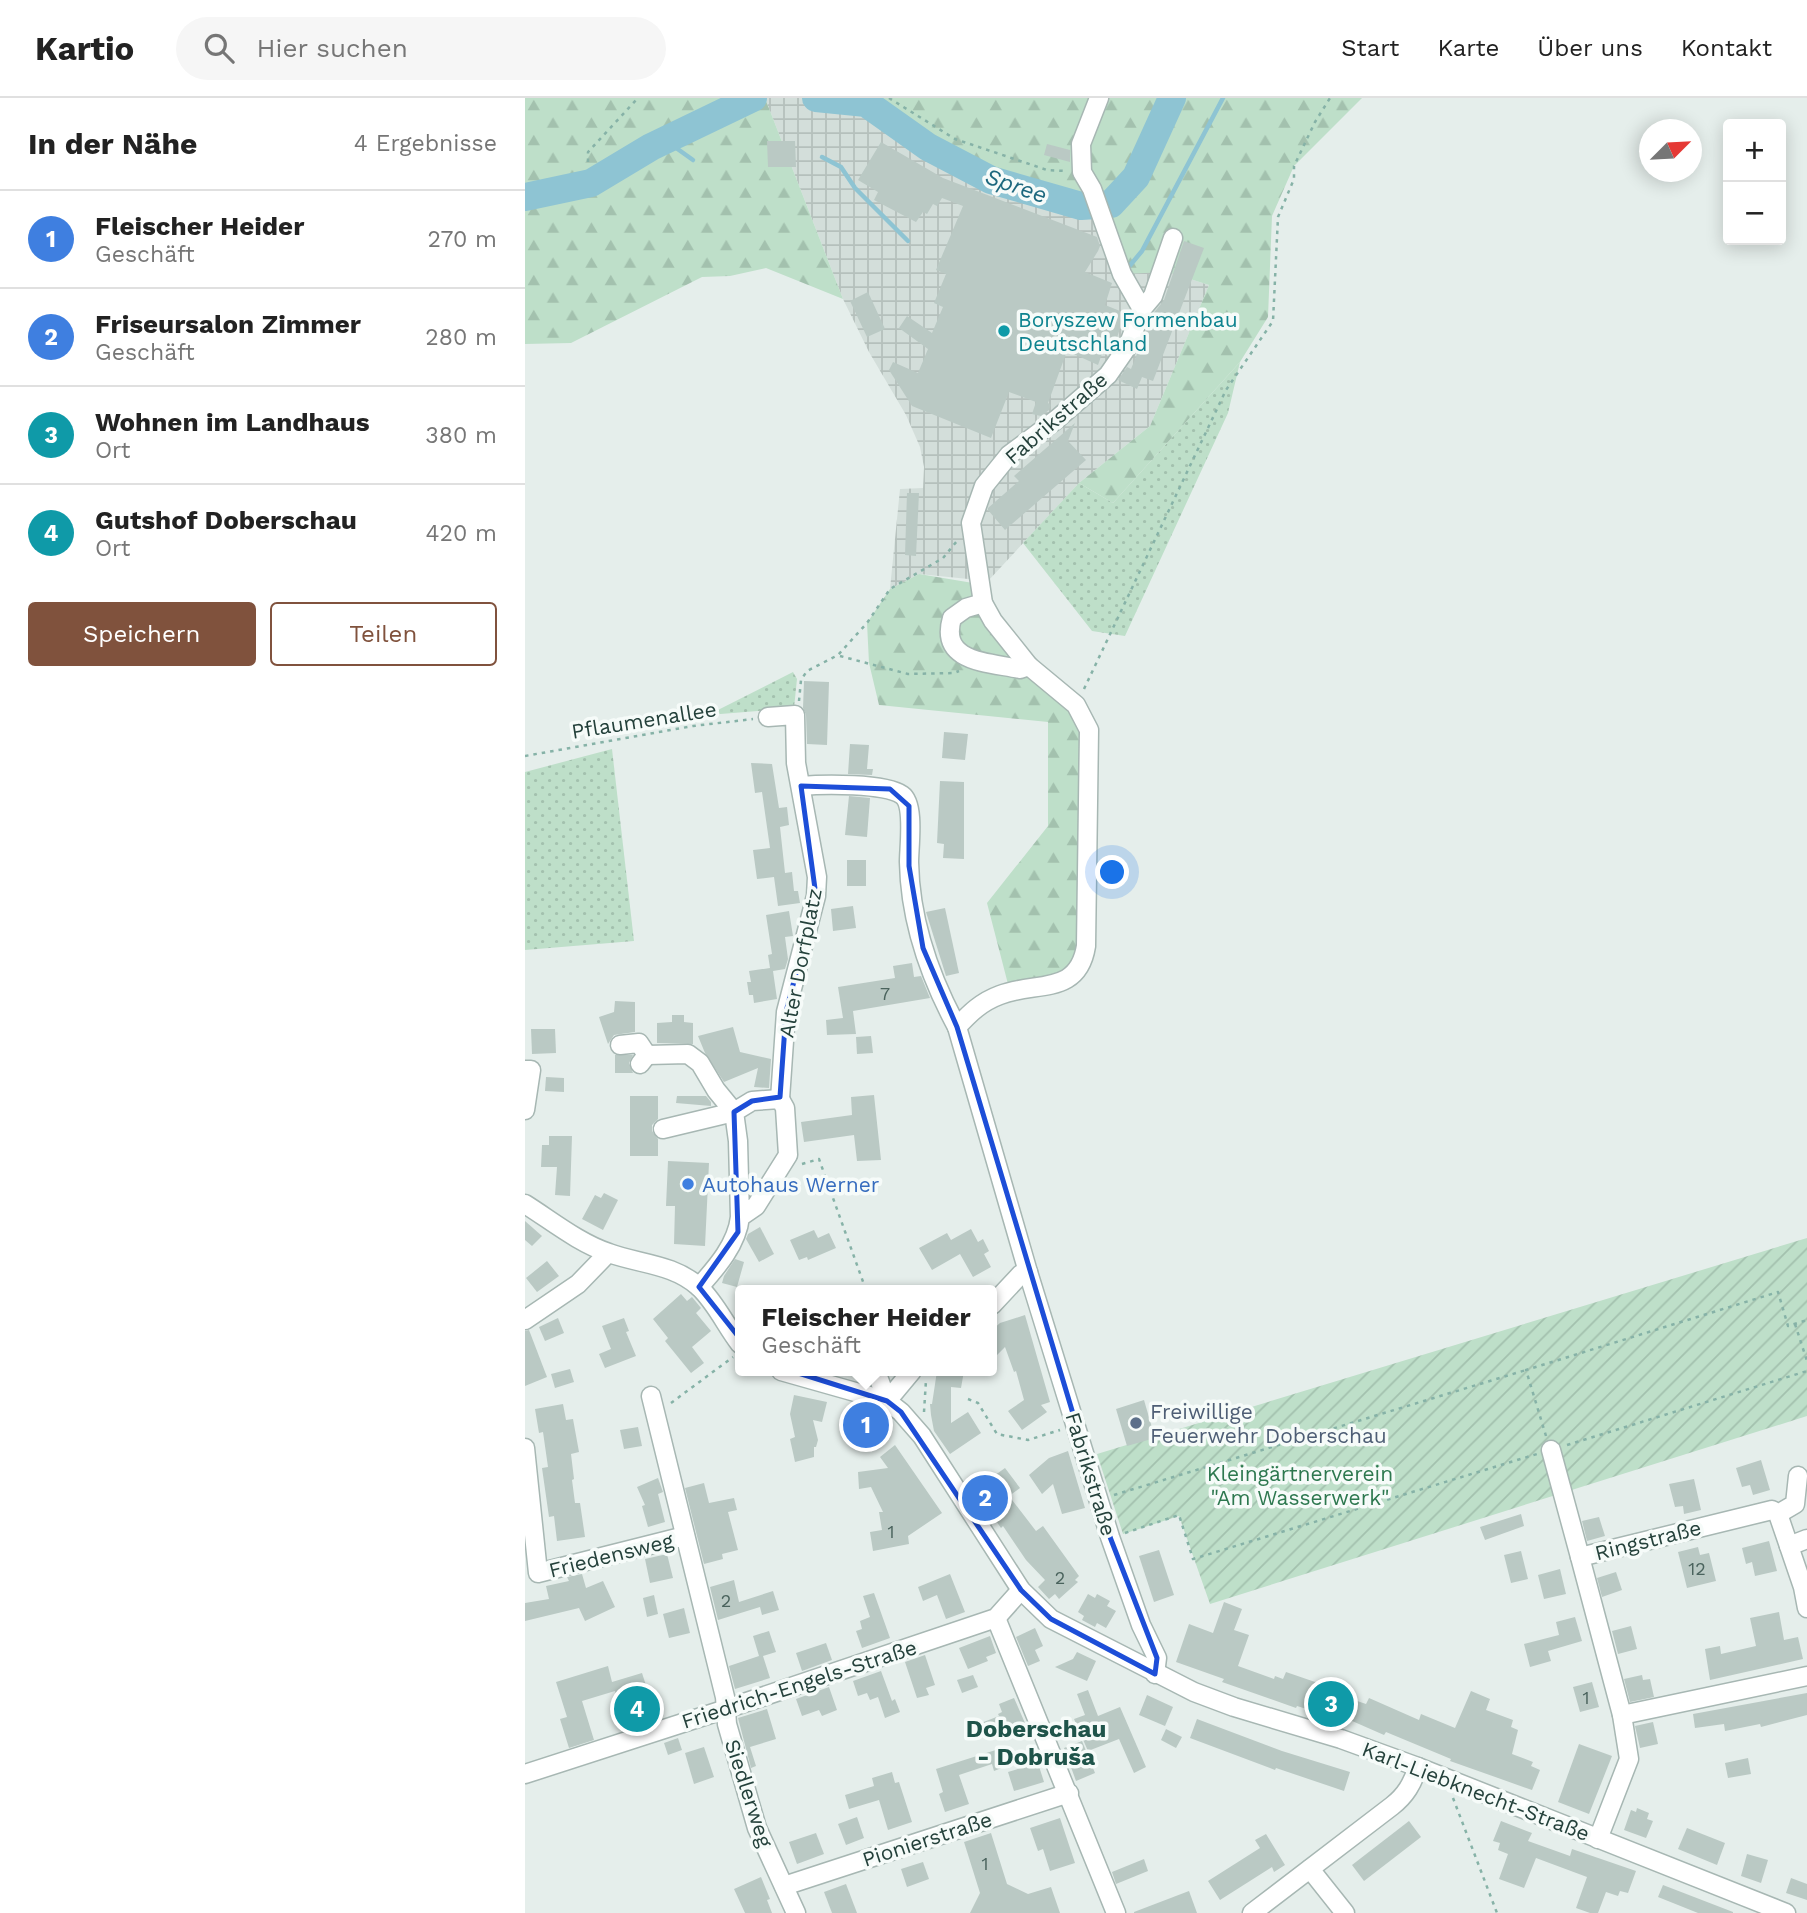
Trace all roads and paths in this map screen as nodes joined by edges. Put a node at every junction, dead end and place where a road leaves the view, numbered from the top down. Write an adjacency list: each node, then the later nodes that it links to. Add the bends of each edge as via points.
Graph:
1 (638, 98): 5 (path, via 589,152)
2 (889, 98): 6 (path, via 955,139 1047,170)
3 (1099, 98): 6 (street, via 1081,144)
4 (1330, 98): 14 (path, via 1294,166 1294,179 1278,217 1273,321 1226,390)
5 (588, 162)
6 (1083, 172): 8 (street, via 1122,274)
7 (1173, 237): 8 (street, Fabrikstraße, via 1153,296)
8 (1142, 309): 9 (street, Fabrikstraße, via 1128,346 1108,375 1009,455 984,486)
9 (971, 523): 10 (street, Fabrikstraße); 11 (path, via 943,558 890,589)
10 (983, 603): 12 (street, via 952,618 949,630 950,642 960,654); 13 (street, Fabrikstraße)
11 (838, 655): 12 (path, via 908,674 954,673); 15 (path, via 807,671 800,680)
12 (981, 660): 13 (street, via 1020,669)
13 (1029, 666): 14 (street, Fabrikstraße)
14 (1076, 705): 20 (street, Fabrikstraße, via 1089,730 1084,961 1063,982 1002,994 977,1005)
15 (795, 715): 16 (street); 17 (street)
16 (768, 717): 17 (street); 18 (path, Pflaumenallee)
17 (794, 744): 19 (street)
18 (525, 756)
19 (801, 786): 20 (street, Fabrikstraße, via 890,789 905,796 912,892 923,948); 23 (street, Alter Dorfplatz, via 817,877 816,896 786,1012)
20 (957, 1027): 31 (street, Fabrikstraße)
21 (620, 1045): 25 (street, via 639,1043 643,1060 688,1054 700,1063)
22 (525, 1070): 24 (street, via 531,1070)
23 (780, 1099): 25 (street, via 751,1101); 27 (street, Alter Dorfplatz, via 785,1108)
24 (525, 1110)
25 (734, 1112): 26 (street); 29 (street)
26 (663, 1129)
27 (788, 1155): 29 (street, via 756,1206); 32 (path, via 799,1165 819,1159)
28 (525, 1204): 30 (street)
29 (740, 1217): 33 (street, via 738,1232)
30 (608, 1253): 33 (street, via 662,1267); 35 (street, via 578,1284)
31 (1028, 1272): 34 (street); 50 (street, Fabrikstraße)
32 (864, 1285)
33 (699, 1287): 38 (street)
34 (997, 1300)
35 (525, 1320)
36 (1807, 1320): 37 (path)
37 (1795, 1324): 40 (path); 41 (path, via 1789,1325 1778,1292)
38 (735, 1337)
39 (735, 1355): 49 (path)
40 (1807, 1361)
41 (1526, 1370): 53 (path); 55 (path)
42 (1807, 1371): 53 (path)
43 (799, 1376): 48 (street)
44 (878, 1376): 48 (street)
45 (907, 1376): 48 (street)
46 (927, 1376): 51 (path)
47 (968, 1399): 50 (path, via 978,1403 997,1434 1028,1440)
48 (887, 1401): 51 (street, Karl-Liebknecht-Straße)
49 (654, 1404): 57 (street, Friedensweg)
50 (1076, 1425): 55 (street, Fabrikstraße)
51 (922, 1436): 62 (street, Karl-Liebknecht-Straße)
52 (525, 1448): 57 (street, Friedensweg, via 538,1573)
53 (1551, 1450): 58 (path, via 1193,1559 1178,1516); 61 (street)
54 (1798, 1476): 56 (street, via 1795,1504)
55 (1098, 1499): 58 (street, Fabrikstraße)
56 (1779, 1514): 60 (street); 61 (street, Ringstraße, via 1772,1510)
57 (685, 1536): 67 (street, Friedensweg)
58 (1110, 1537): 65 (street, Fabrikstraße, via 1140,1625 1157,1658)
59 (1807, 1539): 60 (street)
60 (1789, 1546): 63 (street)
61 (1580, 1557): 68 (street, Ringstraße)
62 (1021, 1590): 64 (street, Friedrich-Engels-Straße); 65 (street, Karl-Liebknecht-Straße, via 1051,1619)
63 (1807, 1608)
64 (996, 1618): 67 (street, Friedrich-Engels-Straße); 72 (street)
65 (1155, 1674): 69 (street, Karl-Liebknecht-Straße, via 1234,1707)
66 (1807, 1676): 68 (street)
67 (726, 1709): 70 (street, Friedrich-Engels-Straße); 75 (street, Siedlerweg, via 757,1828)
68 (1622, 1715): 73 (street, Ringstraße, via 1629,1759)
69 (1418, 1768): 71 (street, Karl-Liebknecht-Straße); 74 (street, via 1405,1795)
70 (525, 1774)
71 (1446, 1779): 73 (street, Karl-Liebknecht-Straße); 80 (path)
72 (1069, 1793): 75 (street, Pionierstraße); 77 (street)
73 (1598, 1839): 81 (street, Karl-Liebknecht-Straße)
74 (1310, 1869): 78 (street); 79 (street)
75 (785, 1886): 76 (street, Siedlerweg)
76 (796, 1913)
77 (1116, 1913)
78 (1252, 1913)
79 (1345, 1913)
80 (1496, 1913)
81 (1786, 1913)

